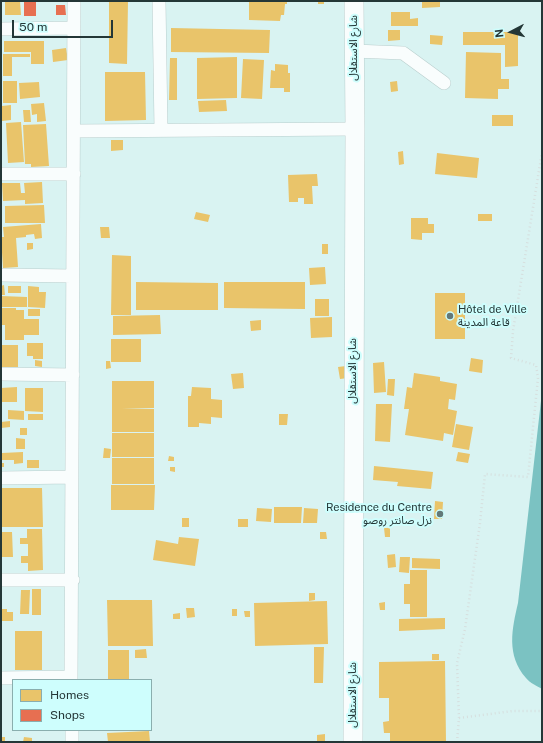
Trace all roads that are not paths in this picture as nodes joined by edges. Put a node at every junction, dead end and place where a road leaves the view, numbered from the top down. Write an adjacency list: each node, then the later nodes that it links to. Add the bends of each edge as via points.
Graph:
1 (74, 1): 4 (street)
2 (159, 1): 9 (street)
3 (354, 1): 6 (highway, شارع الاستقلال)
4 (74, 28): 5 (street); 10 (street)
5 (1, 29)
6 (354, 51): 7 (street, via 403,53); 8 (highway, شارع الاستقلال)
7 (444, 84)
8 (355, 129): 9 (street); 25 (highway, شارع الاستقلال)
9 (161, 130): 10 (street)
10 (74, 131): 12 (street)
11 (1, 174): 12 (street)
12 (74, 174): 14 (street)
13 (1, 275): 14 (street)
14 (72, 276): 16 (street)
15 (1, 374): 16 (street)
16 (72, 375): 17 (street)
17 (72, 477): 18 (street); 20 (street)
18 (1, 478)
19 (1, 580): 20 (street)
20 (73, 580): 22 (street)
21 (1, 678): 22 (street)
22 (71, 679)
23 (72, 731): 24 (street)
24 (72, 742)
25 (353, 742)

